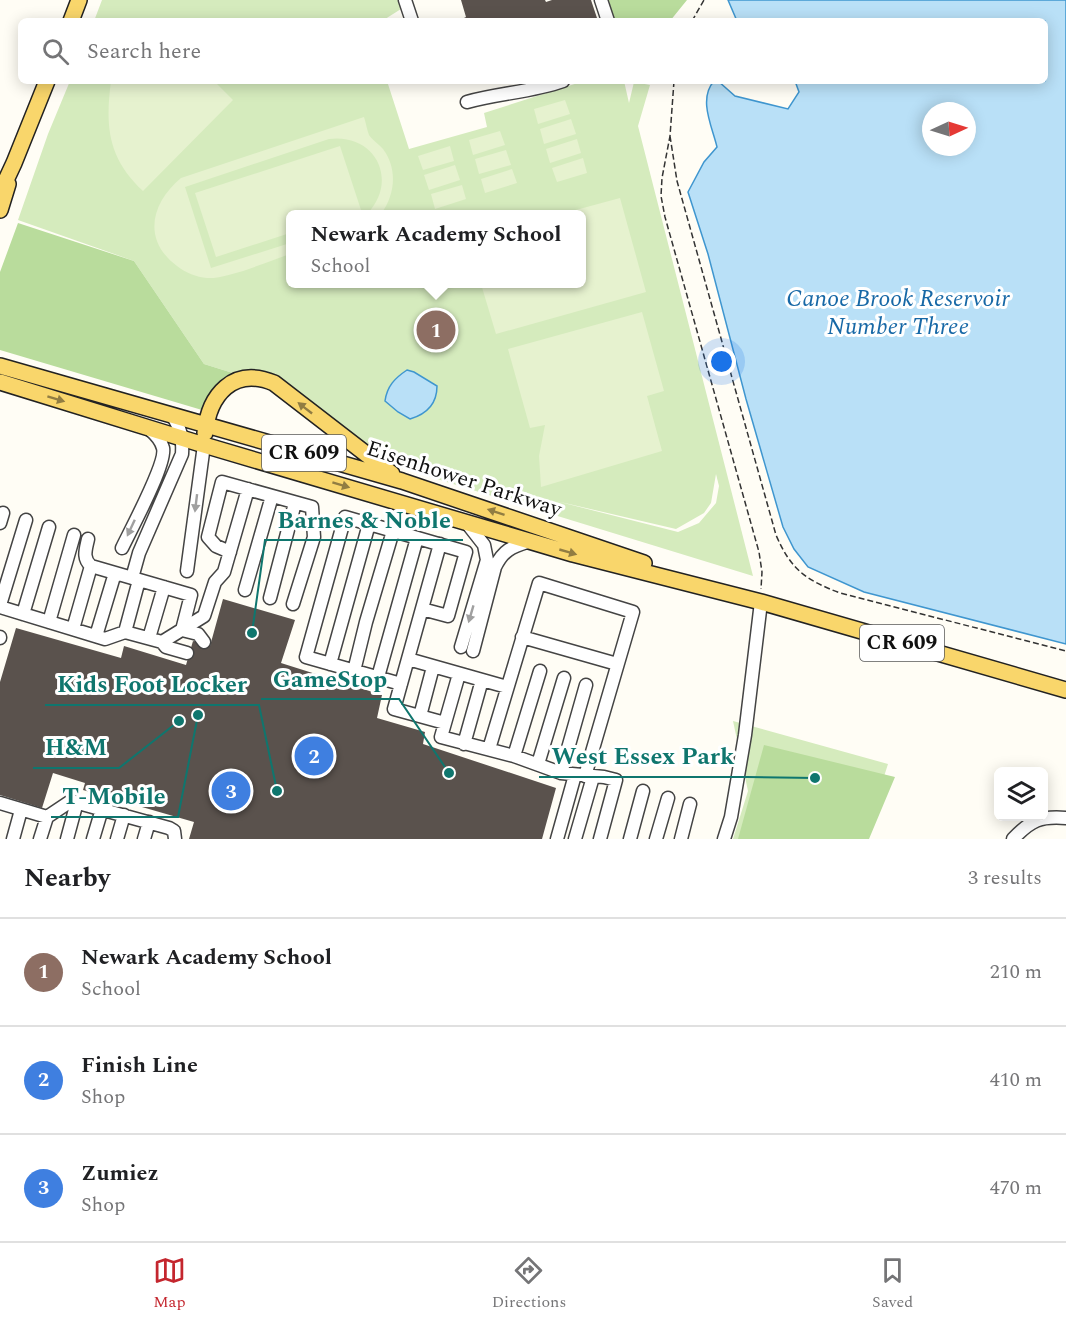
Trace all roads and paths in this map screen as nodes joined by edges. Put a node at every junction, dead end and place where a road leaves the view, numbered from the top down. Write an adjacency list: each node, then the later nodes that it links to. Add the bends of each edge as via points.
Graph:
1 (79, 0): 5 (main road)
2 (405, 0): 6 (street)
3 (601, 0): 7 (street)
4 (704, 0): 8 (path)
5 (72, 18)
6 (410, 18)
7 (607, 18)
8 (694, 18)
9 (46, 84): 14 (main road)
10 (555, 84): 12 (street)
11 (674, 84): 13 (path)
12 (467, 102)
13 (670, 136): 48 (path, via 662,178 665,217 759,552); 62 (path, via 677,181 766,501 776,535 792,566 840,593)
14 (14, 163): 15 (main road); 16 (main road)
15 (0, 193)
16 (0, 210)
17 (0, 366): 19 (main road, Eisenhower Parkway / CR 609)
18 (0, 382): 21 (main road, Eisenhower Parkway / CR 609, one-way to 21)
19 (172, 415): 20 (main road, Eisenhower Parkway / CR 609); 22 (street)
20 (206, 425): 23 (main road); 24 (main road, Eisenhower Parkway / CR 609); 24 (main road, one-way to 20, via 265,380 247,378 223,389)
21 (145, 427): 22 (main road, Eisenhower Parkway / CR 609); 38 (street, one-way to 38, via 158,437 164,449 161,465)
22 (183, 438): 23 (main road, Eisenhower Parkway / CR 609); 43 (street, via 175,474 139,553)
23 (204, 445): 29 (main road, Eisenhower Parkway / CR 609, one-way to 29); 41 (street, one-way to 41)
24 (402, 481): 46 (main road, Eisenhower Parkway / CR 609, one-way to 24)
25 (248, 489): 26 (street); 39 (street); 39 (street, via 222,482 208,537)
26 (272, 496): 27 (street); 45 (street)
27 (295, 503): 47 (street); 49 (street, via 312,507 314,537)
28 (26, 520): 50 (street)
29 (466, 522): 36 (main road, Eisenhower Parkway / CR 609); 36 (street, one-way to 36, via 484,545 487,560 467,649 501,555)
30 (369, 524): 32 (street); 65 (street); 65 (street, via 345,517 317,611 306,657)
31 (49, 527): 52 (street)
32 (393, 531): 34 (street); 68 (street)
33 (74, 535): 53 (street)
34 (417, 538): 37 (street); 71 (street)
35 (88, 539): 40 (street, via 85,556)
36 (530, 541): 46 (main road, Eisenhower Parkway / CR 609, one-way to 46)
37 (440, 544): 51 (street); 51 (street, via 466,552 448,616)
38 (122, 548)
39 (230, 552): 55 (street, via 204,616)
40 (91, 567): 42 (street); 54 (street)
41 (188, 571)
42 (115, 573): 43 (street); 57 (street)
43 (135, 579): 44 (street); 56 (street)
44 (164, 587): 55 (street, via 190,595); 59 (street)
45 (245, 590)
46 (738, 596): 48 (main road, Eisenhower Parkway / CR 609)
47 (270, 597)
48 (761, 602): 77 (main road, Eisenhower Parkway / CR 609); 110 (street, via 743,747)
49 (293, 604)
50 (0, 606): 52 (street)
51 (422, 609): 64 (street)
52 (23, 614): 53 (street)
53 (49, 622): 54 (street)
54 (73, 629): 57 (street)
55 (182, 630): 60 (street); 61 (street, via 198,634)
56 (125, 632): 57 (street, via 105,639); 59 (street)
57 (96, 636)
58 (522, 637): 66 (street); 66 (street, via 539,583 633,612); 76 (street)
59 (149, 638): 60 (street)
60 (162, 642): 63 (street)
61 (204, 642)
62 (1066, 651)
63 (187, 653)
64 (408, 659): 67 (street); 74 (street)
65 (330, 664): 68 (street)
66 (617, 664): 85 (street)
67 (433, 667): 70 (street); 78 (street)
68 (354, 670): 71 (street)
69 (540, 671): 82 (street)
70 (459, 674): 73 (street); 79 (street)
71 (378, 677): 74 (street)
72 (564, 678): 83 (street)
73 (482, 681): 76 (street); 80 (street)
74 (401, 684): 78 (street, via 394,709)
75 (586, 685): 84 (street)
76 (507, 687): 81 (street)
77 (1066, 690)
78 (420, 716): 79 (street)
79 (445, 723): 80 (street, via 441,737)
80 (465, 744): 81 (street)
81 (489, 749): 82 (street)
82 (514, 756): 83 (street)
83 (538, 764): 84 (street)
84 (561, 773): 85 (street)
85 (585, 776): 104 (street); 105 (street); 106 (street, via 616,780)
86 (643, 791): 107 (street)
87 (668, 798): 108 (street)
88 (77, 802): 91 (street); 94 (street, via 71,801); 99 (street)
89 (0, 803): 92 (street)
90 (690, 804): 109 (street)
91 (102, 809): 93 (street); 100 (street)
92 (21, 810): 94 (street); 97 (street)
93 (124, 815): 96 (street); 101 (street)
94 (47, 817): 98 (street)
95 (1066, 818): 111 (street, via 1034,820)
96 (149, 822): 102 (street); 103 (street, via 174,831)
97 (13, 839)
98 (40, 839)
99 (67, 839)
100 (93, 839)
101 (117, 839)
102 (144, 839)
103 (175, 839)
104 (557, 839)
105 (575, 839)
106 (600, 839)
107 (630, 839)
108 (656, 839)
109 (681, 839)
110 (724, 839)
111 (1013, 839)

